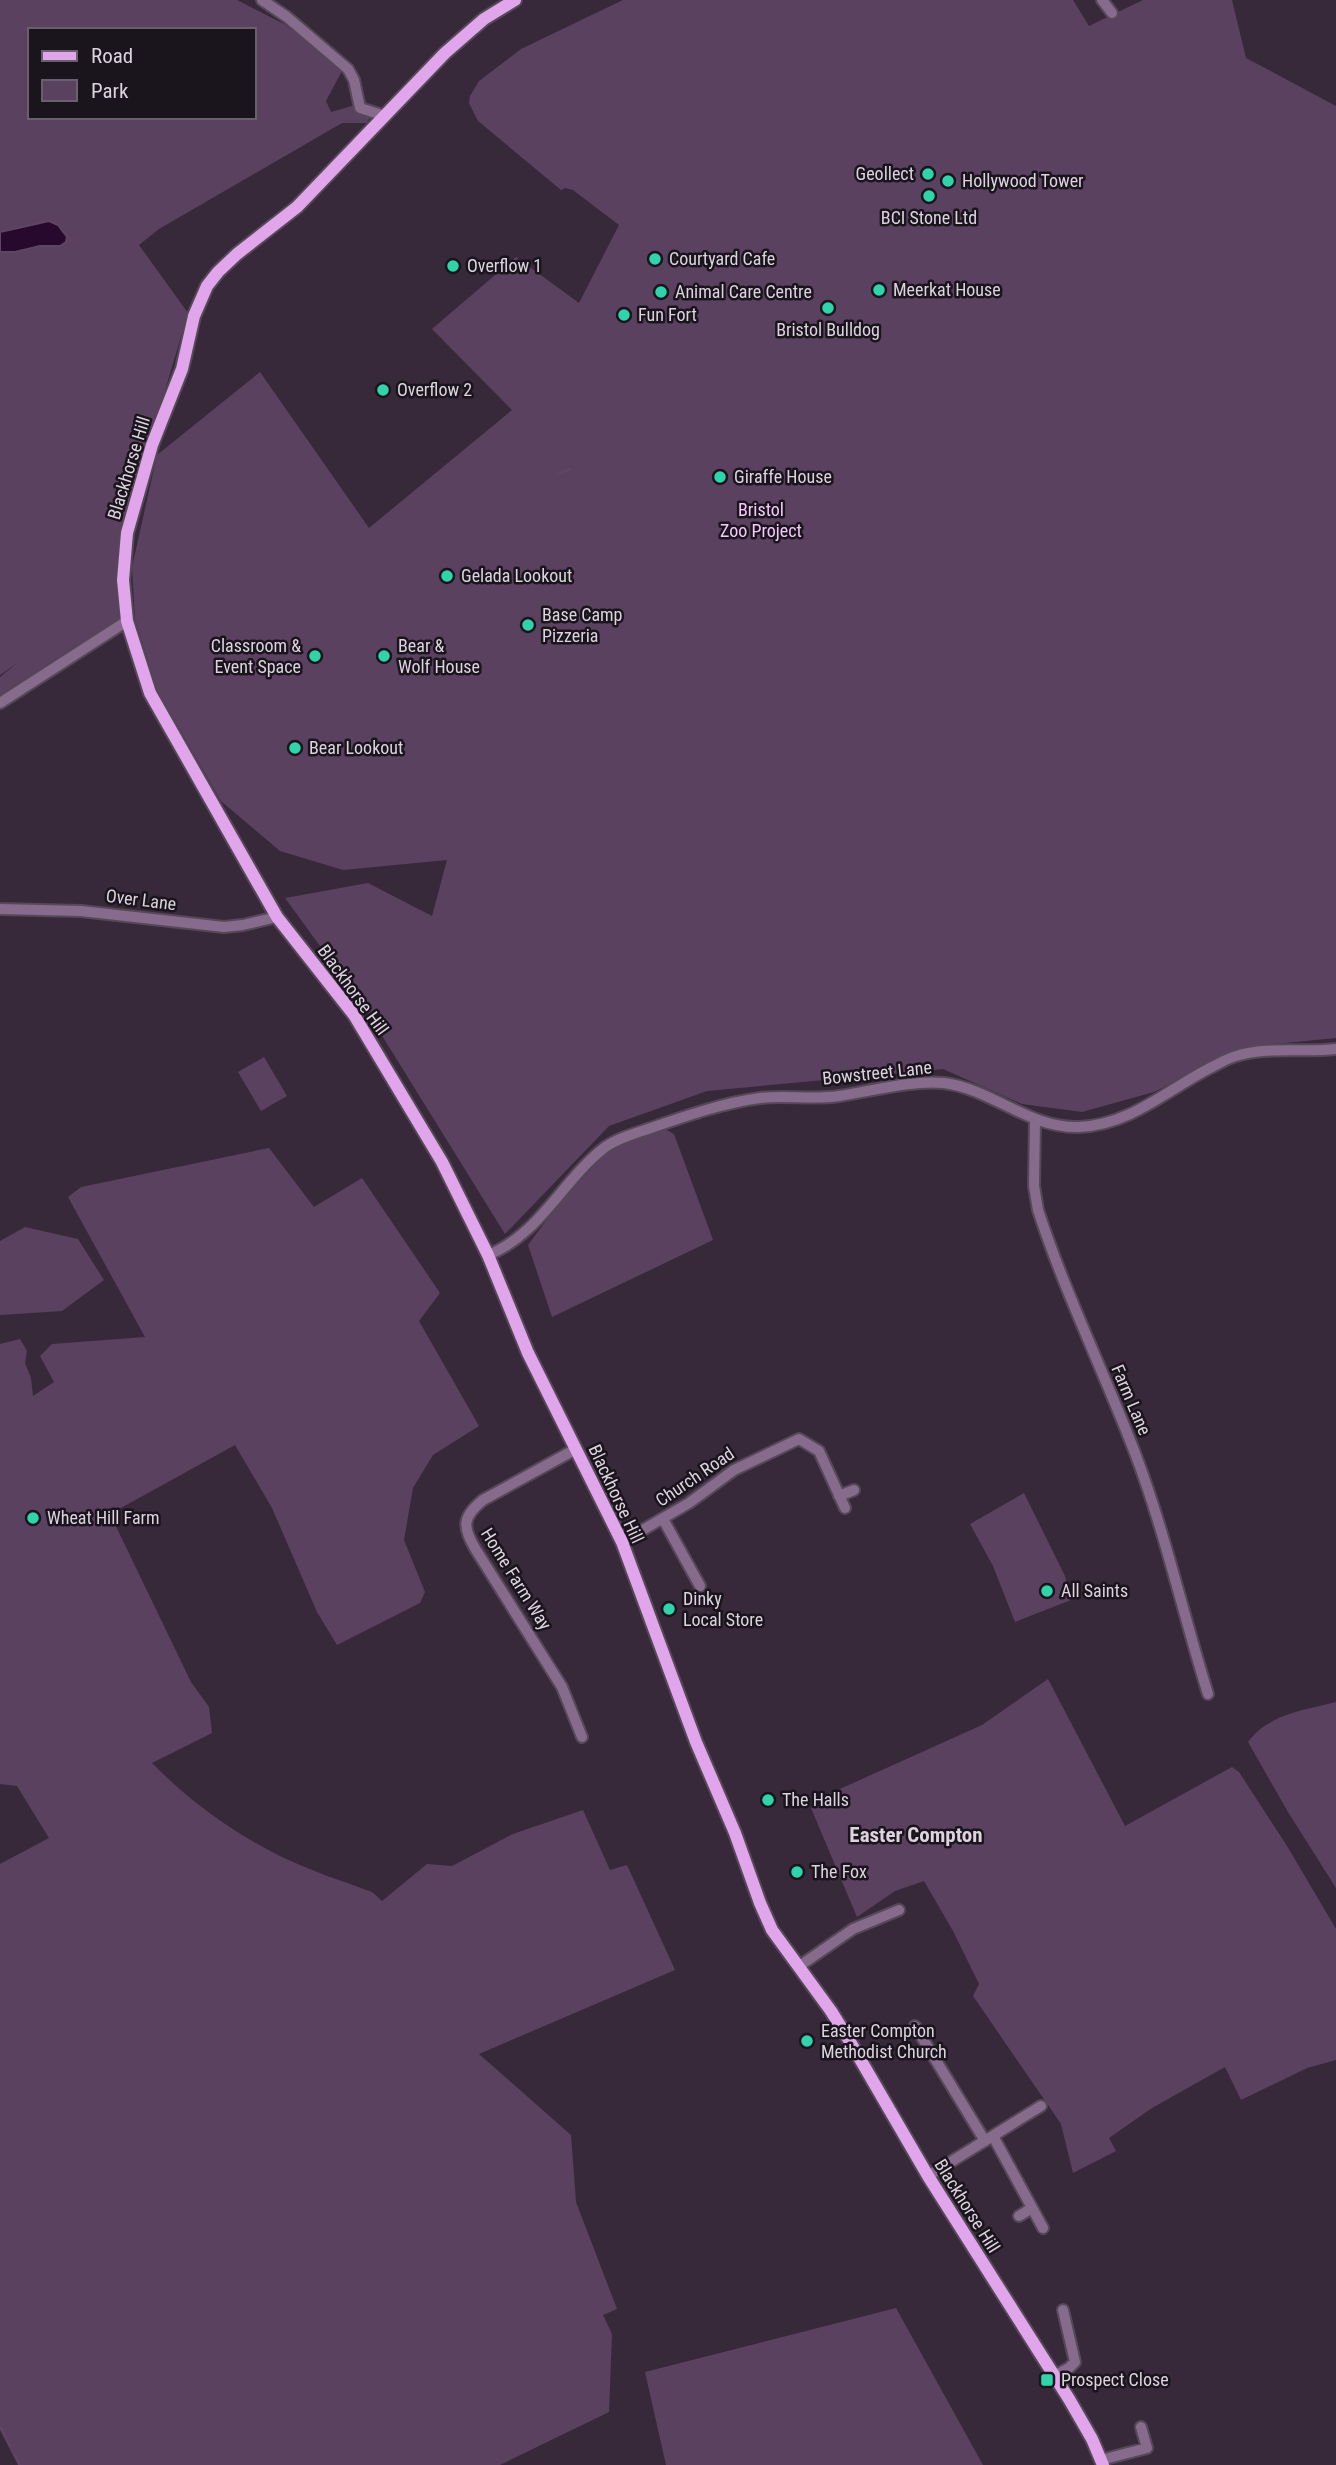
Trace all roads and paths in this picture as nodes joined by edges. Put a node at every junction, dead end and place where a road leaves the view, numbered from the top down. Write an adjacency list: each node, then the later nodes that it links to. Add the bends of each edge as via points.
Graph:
1 (262, 0): 7 (street, via 348,69 360,108)
2 (495, 0): 6 (main road)
3 (515, 0): 6 (main road)
4 (1102, 0): 5 (street)
5 (1112, 13)
6 (484, 19): 7 (main road, Blackhorse Hill)
7 (385, 116): 8 (main road, Blackhorse Hill, via 297,207 237,254 207,286 127,533 122,580)
8 (127, 621): 9 (street); 11 (main road, Blackhorse Hill, via 150,692)
9 (0, 703)
10 (0, 909): 11 (street, Over Lane, via 81,911 224,927)
11 (277, 917): 14 (main road, Blackhorse Hill, via 354,1014 442,1162)
12 (1336, 1048): 13 (street, Bowstreet Lane, via 1236,1055 1145,1108 1101,1124 1058,1126)
13 (1035, 1119): 14 (street, Bowstreet Lane, via 943,1083 835,1097 739,1102 607,1146 540,1217 507,1246); 22 (street, Farm Lane, via 1038,1210 1148,1490)
14 (488, 1255): 15 (main road, Blackhorse Hill, via 528,1353)
15 (576, 1449): 20 (main road, Blackhorse Hill); 23 (street, Home Farm Way, via 483,1500 470,1510 466,1525 475,1550 562,1687)
16 (854, 1490): 17 (street)
17 (839, 1496): 18 (street, Church Road); 19 (street, Church Road, via 819,1451 799,1439 734,1470)
18 (845, 1508)
19 (663, 1519): 20 (street, Church Road); 21 (street)
20 (622, 1542): 25 (main road, Blackhorse Hill, via 760,1903)
21 (700, 1586)
22 (1208, 1694)
23 (582, 1737)
24 (899, 1910): 25 (street, via 853,1929)
25 (798, 1967): 29 (main road, Blackhorse Hill, via 845,2033)
26 (915, 2026): 28 (street)
27 (1041, 2106): 28 (street)
28 (989, 2139): 29 (street); 30 (street)
29 (928, 2176): 34 (main road, Blackhorse Hill)
30 (1032, 2208): 31 (street); 32 (street)
31 (1019, 2216)
32 (1043, 2228)
33 (1063, 2310): 34 (street, via 1075,2362)
34 (1054, 2376): 36 (main road, Blackhorse Hill)
35 (1142, 2427): 36 (street, via 1147,2448)
36 (1102, 2463)

